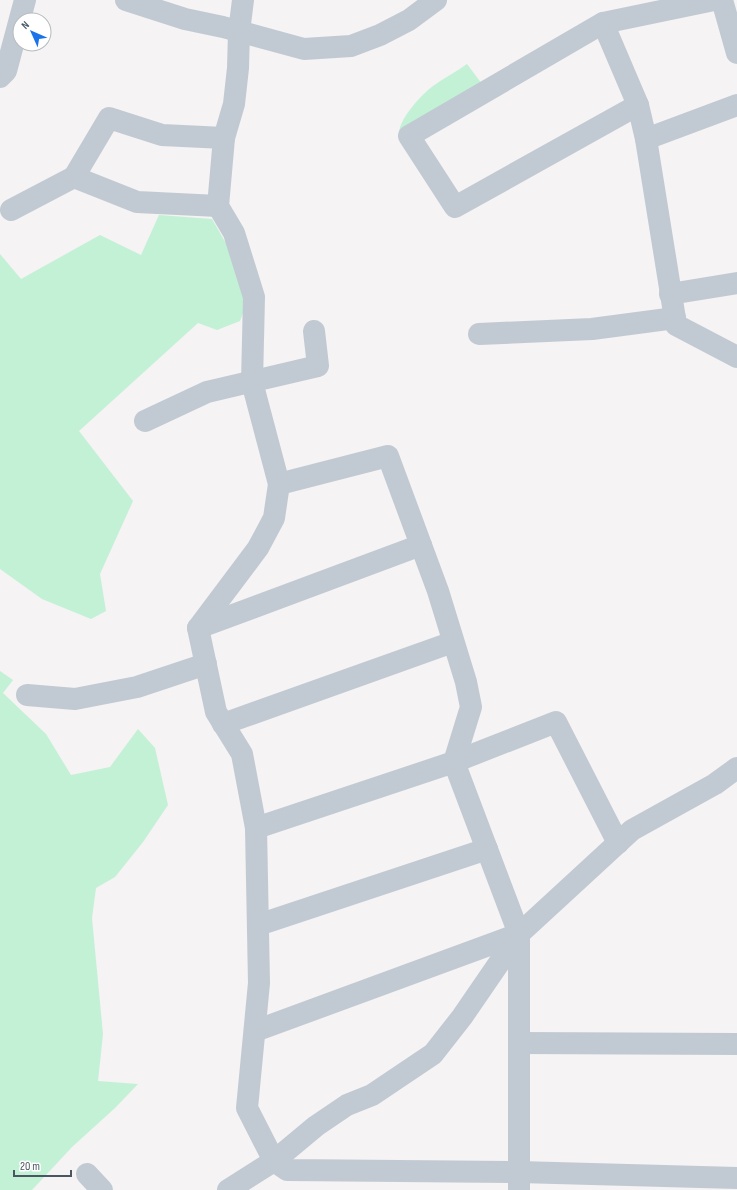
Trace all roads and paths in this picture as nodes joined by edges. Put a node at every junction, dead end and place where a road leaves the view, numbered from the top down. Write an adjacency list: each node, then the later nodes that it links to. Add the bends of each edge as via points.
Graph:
1 (25, 0): 10 (street, via 6,71)
2 (126, 0): 8 (street, via 185,19)
3 (243, 0): 8 (street)
4 (436, 0): 8 (street, via 409,20 351,46 304,49)
5 (714, 0): 7 (street)
6 (722, 0): 9 (street)
7 (603, 23): 11 (street); 11 (street, via 409,136 455,207)
8 (239, 32): 13 (street, via 234,104)
9 (737, 53)
10 (0, 77)
11 (638, 105): 14 (street)
12 (737, 105): 14 (street)
13 (224, 138): 15 (street, via 162,135 110,118); 16 (street)
14 (646, 139): 19 (street)
15 (74, 177): 16 (street, via 138,202); 17 (street)
16 (218, 206): 24 (street, via 234,233 254,297)
17 (11, 210)
18 (737, 283): 19 (street)
19 (670, 294): 20 (street)
20 (675, 318): 22 (street, via 592,329); 23 (street, via 676,325)
21 (314, 331): 24 (street, via 318,366)
22 (478, 334)
23 (737, 357)
24 (252, 382): 25 (street, via 207,392); 26 (street)
25 (145, 421)
26 (279, 484): 27 (street, via 388,456); 28 (street, via 274,518 258,548)
27 (421, 545): 28 (street); 29 (street)
28 (198, 628): 30 (street)
29 (453, 642): 32 (street); 33 (street, via 471,707)
30 (206, 664): 31 (street, via 136,687 74,699); 32 (street, via 216,712)
31 (27, 695)
32 (223, 724): 35 (street, via 242,754)
33 (454, 762): 35 (street); 36 (street, via 556,722); 37 (street)
34 (737, 768): 36 (street, via 716,784 632,830)
35 (256, 828): 38 (street)
36 (618, 843): 39 (street)
37 (487, 848): 38 (street); 39 (street)
38 (258, 925): 40 (street, via 259,983)
39 (519, 934): 40 (street); 41 (street); 43 (street, via 462,1017 433,1054 372,1095 341,1109)
40 (254, 1031): 43 (street, via 247,1108)
41 (519, 1043): 42 (street); 45 (street)
42 (737, 1044)
43 (274, 1161): 45 (street, via 287,1170); 46 (street)
44 (737, 1178): 45 (street)
45 (519, 1181)
46 (228, 1190)

